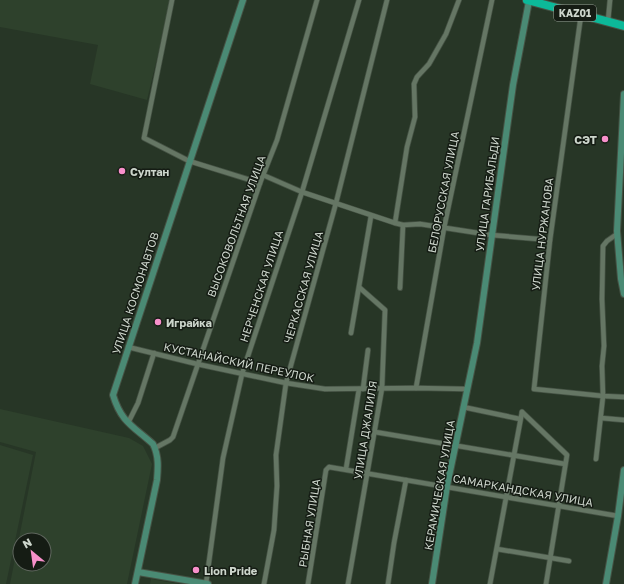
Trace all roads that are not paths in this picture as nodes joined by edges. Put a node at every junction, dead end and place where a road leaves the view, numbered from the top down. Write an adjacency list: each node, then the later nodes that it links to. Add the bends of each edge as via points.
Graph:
1 (172, 0): 15 (street, via 144,138)
2 (243, 0): 15 (street, УЛИЦА КОСМОНАВТОВ)
3 (317, 0): 16 (street, ВЫСОКОВОЛЬТНАЯ УЛИЦА, via 277,140)
4 (359, 0): 18 (street, НЕРЧЕНСКАЯ УЛИЦА)
5 (387, 0): 19 (street, ЧЕРКАССКАЯ УЛИЦА)
6 (460, 0): 21 (street, via 446,34 414,84 415,117 407,147)
7 (492, 0): 23 (street, БЕЛОРУССКАЯ УЛИЦА)
8 (528, 0): 10 (highway, KАZ01); 25 (street, УЛИЦА ГАРИБАЛЬДИ)
9 (610, 0): 12 (street)
10 (554, 3): 11 (highway, KАZ01)
11 (581, 15): 12 (highway, KАZ01); 26 (street, УЛИЦА НУРЖАНОВА)
12 (608, 21): 13 (highway, KАZ01)
13 (624, 26)
14 (624, 94): 24 (street)
15 (189, 161): 17 (street); 31 (street, УЛИЦА КОСМОНАВТОВ)
16 (263, 175): 17 (street, ВЫСОКОВОЛЬТНАЯ УЛИЦА); 18 (street)
17 (260, 182): 34 (street, ВЫСОКОВОЛЬТНАЯ УЛИЦА)
18 (302, 192): 19 (street); 35 (street, НЕРЧЕНСКАЯ УЛИЦА)
19 (336, 204): 20 (street); 36 (street, ЧЕРКАССКАЯ УЛИЦА)
20 (371, 216): 21 (street); 27 (street)
21 (395, 223): 22 (street)
22 (404, 225): 23 (street, via 420,224); 28 (street)
23 (444, 228): 25 (street); 38 (street, БЕЛОРУССКАЯ УЛИЦА)
24 (617, 234): 29 (street); 41 (street, via 603,246)
25 (492, 235): 26 (street); 40 (street, УЛИЦА ГАРИБАЛЬДИ, via 477,343)
26 (550, 240): 41 (street, УЛИЦА НУРЖАНОВА, via 534,388)
27 (360, 288): 30 (street); 37 (street, УЛИЦА ДЖАЛИЛЯ, via 385,310)
28 (400, 288)
29 (624, 294)
30 (351, 333)
31 (128, 347): 33 (street, КУСТАНАЙСКИЙ ПЕРЕУЛОК); 47 (street, УЛИЦА КОСМОНАВТОВ, via 113,395 117,408)
32 (368, 350): 39 (street)
33 (154, 353): 34 (street, КУСТАНАЙСКИЙ ПЕРЕУЛОК); 47 (street, via 138,403)
34 (197, 364): 35 (street, КУСТАНАЙСКИЙ ПЕРЕУЛОК); 50 (street, ВЫСОКОВОЛЬТНАЯ УЛИЦА, via 173,436)
35 (242, 374): 36 (street, КУСТАНАЙСКИЙ ПЕРЕУЛОК); 68 (street, НЕРЧЕНСКАЯ УЛИЦА, via 223,458)
36 (286, 383): 39 (street, КУСТАНАЙСКИЙ ПЕРЕУЛОК, via 325,389); 69 (street, ЧЕРКАССКАЯ УЛИЦА, via 276,455 274,530)
37 (382, 388): 38 (street, КУСТАНАЙСКИЙ ПЕРЕУЛОК); 39 (street, КУСТАНАЙСКИЙ ПЕРЕУЛОК); 48 (street, УЛИЦА ДЖАЛИЛЯ)
38 (416, 388): 40 (street, КУСТАНАЙСКИЙ ПЕРЕУЛОК)
39 (361, 389): 55 (street)
40 (466, 389): 43 (street, КЕРАМИЧЕСКАЯ УЛИЦА)
41 (603, 396): 42 (street, УЛИЦА НУРЖАНОВА); 44 (street)
42 (624, 397)
43 (463, 407): 45 (street); 49 (street, КЕРАМИЧЕСКАЯ УЛИЦА)
44 (601, 418): 46 (street); 52 (street)
45 (520, 419): 51 (street); 53 (street, via 522,412 567,455)
46 (624, 420)
47 (128, 423): 50 (street, УЛИЦА КОСМОНАВТОВ)
48 (375, 432): 49 (street); 57 (street, УЛИЦА ДЖАЛИЛЯ)
49 (455, 445): 51 (street); 59 (street, КЕРАМИЧЕСКАЯ УЛИЦА)
50 (156, 448): 66 (street, via 159,465 157,480)
51 (514, 456): 53 (street); 60 (street)
52 (596, 459)
53 (565, 464): 61 (street)
54 (330, 467): 55 (street, САМАРКАНДСКАЯ УЛИЦА); 70 (street, РЫБНАЯ УЛИЦА, via 326,470)
55 (346, 470): 57 (street, САМАРКАНДСКАЯ УЛИЦА)
56 (624, 470): 62 (street)
57 (368, 473): 58 (street, САМАРКАНДСКАЯ УЛИЦА); 71 (street, УЛИЦА ДЖАЛИЛЯ)
58 (406, 480): 59 (street, САМАРКАНДСКАЯ УЛИЦА); 72 (street)
59 (447, 486): 60 (street, САМАРКАНДСКАЯ УЛИЦА); 73 (street, КЕРАМИЧЕСКАЯ УЛИЦА)
60 (506, 497): 61 (street, САМАРКАНДСКАЯ УЛИЦА); 63 (street)
61 (559, 506): 62 (street, САМАРКАНДСКАЯ УЛИЦА); 64 (street)
62 (620, 512): 76 (street)
63 (496, 549): 64 (street); 74 (street)
64 (550, 558): 65 (street); 75 (street)
65 (569, 561)
66 (138, 572): 67 (street); 68 (street)
67 (136, 584)
68 (207, 584)
69 (264, 584)
70 (308, 584)
71 (348, 584)
72 (388, 584)
73 (432, 584)
74 (490, 584)
75 (546, 584)
76 (606, 584)

